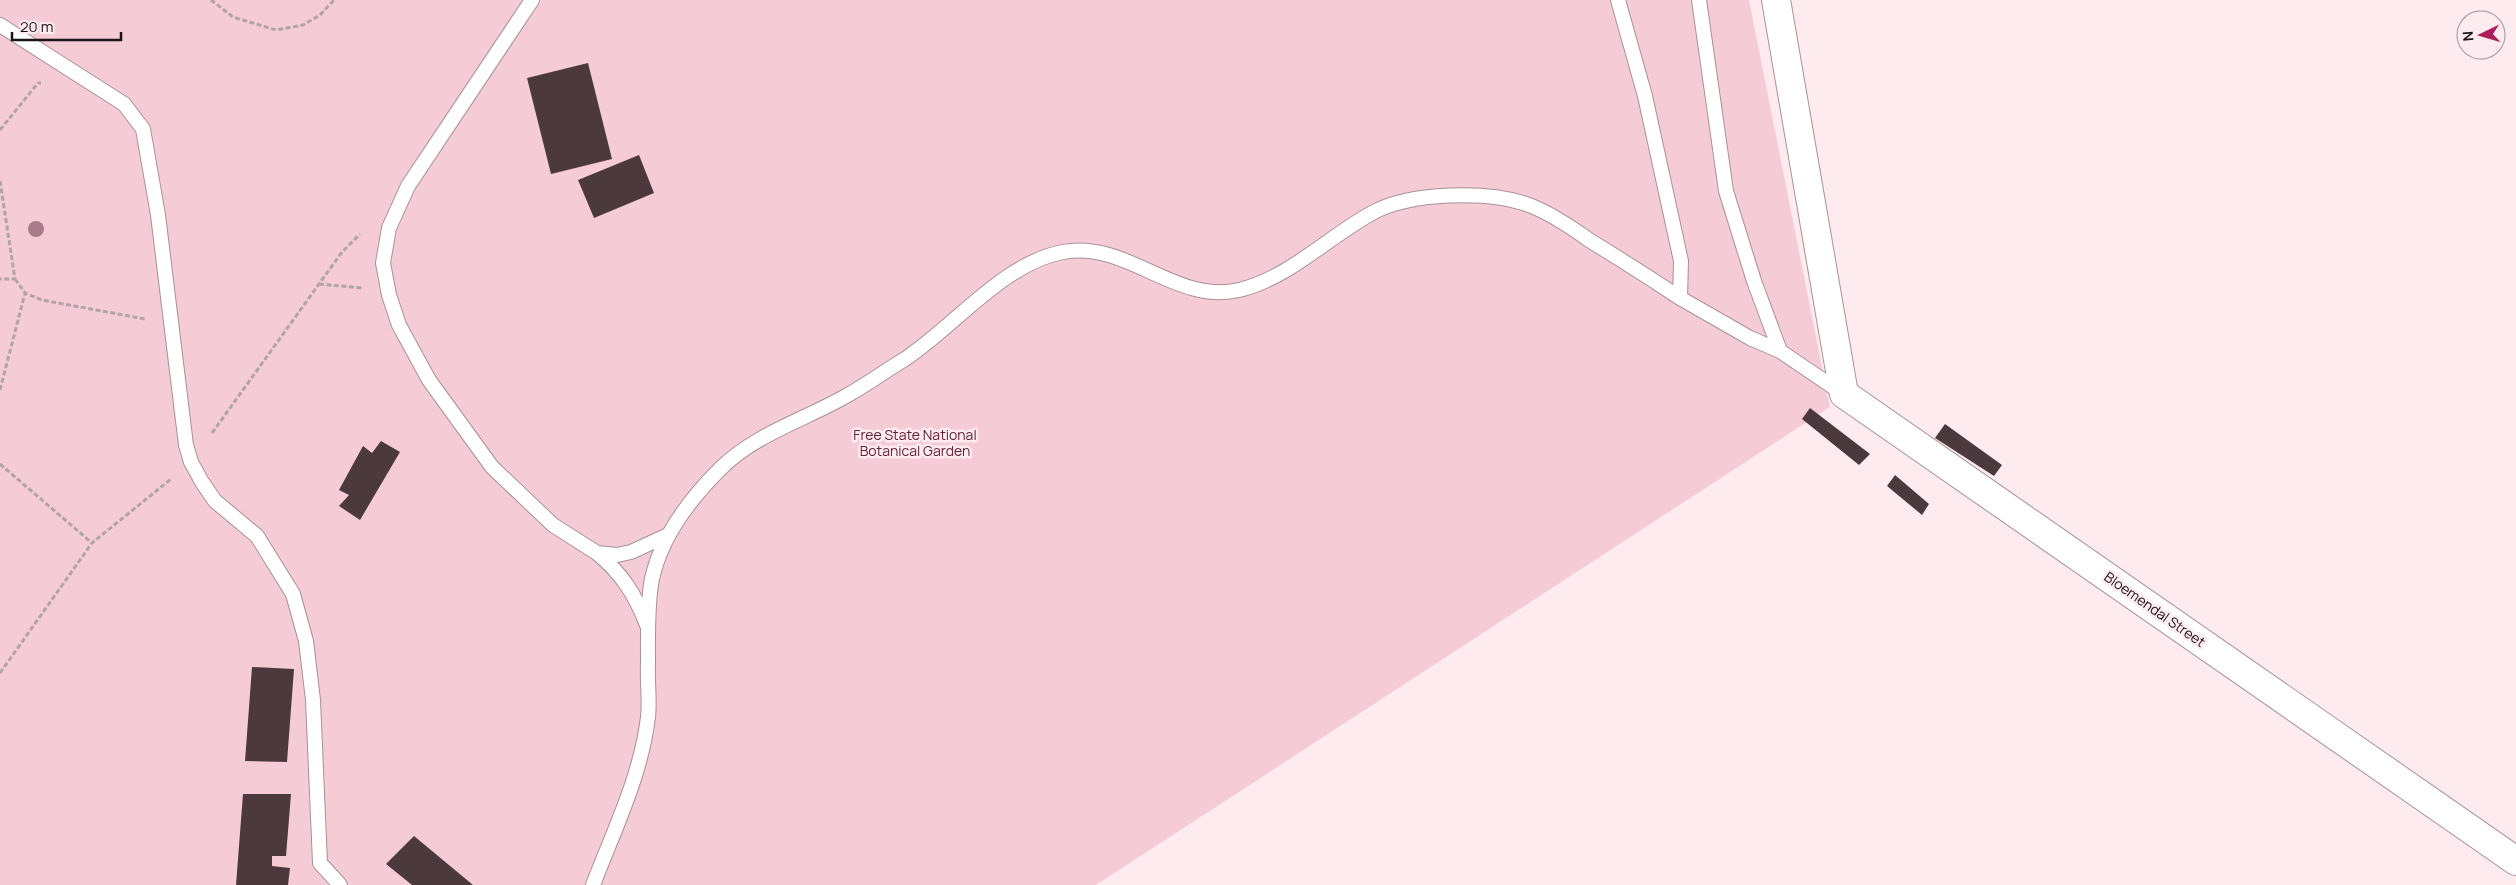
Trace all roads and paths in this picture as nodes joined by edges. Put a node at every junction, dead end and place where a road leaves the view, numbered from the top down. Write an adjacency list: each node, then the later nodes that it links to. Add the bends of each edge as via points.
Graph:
1 (211, 0): 2 (path, via 233,18 276,30 303,25 320,15)
2 (334, 0)
3 (532, 0): 15 (lane, via 408,186 390,228 384,263)
4 (1618, 0): 16 (lane, via 1645,96 1681,261)
5 (1698, 0): 18 (lane, via 1726,191)
6 (1776, 0): 20 (street)
7 (0, 25): 8 (lane)
8 (87, 82): 9 (path, via 38,83); 17 (lane, via 124,104 143,129 148,145)
9 (0, 130)
10 (0, 181): 12 (path)
11 (0, 279): 12 (path)
12 (16, 279): 14 (path)
13 (319, 284): 15 (path, via 367,288)
14 (25, 293): 17 (path, via 57,304); 19 (path)
15 (389, 295): 24 (lane, via 399,325 429,380 492,467 553,525)
16 (1680, 298): 18 (lane, Bloemendal Street, via 1750,338); 22 (lane, Bloemendal Street, via 1566,224 1528,205 1493,198 1451,195 1390,204 1260,284 1236,291 1190,289 1104,252 1061,252 1024,267 986,293 915,352 846,396 751,445 722,468 684,511)
17 (171, 324): 27 (lane, via 186,445 191,462 215,501 257,536 292,594 306,641 313,700 320,863)
18 (1780, 351): 20 (lane, Bloemendal Street)
19 (0, 390)
20 (1844, 394): 26 (street, Bloemendal Street)
21 (0, 464): 23 (path)
22 (668, 536): 24 (lane, via 631,552 617,555); 25 (lane, Bloemendal Street, via 652,579)
23 (92, 543)
24 (597, 553): 25 (lane, via 617,570)
25 (649, 630): 28 (lane, Bloemendal Street, via 648,716 635,778)
26 (2516, 861)
27 (340, 885)
28 (593, 885)

